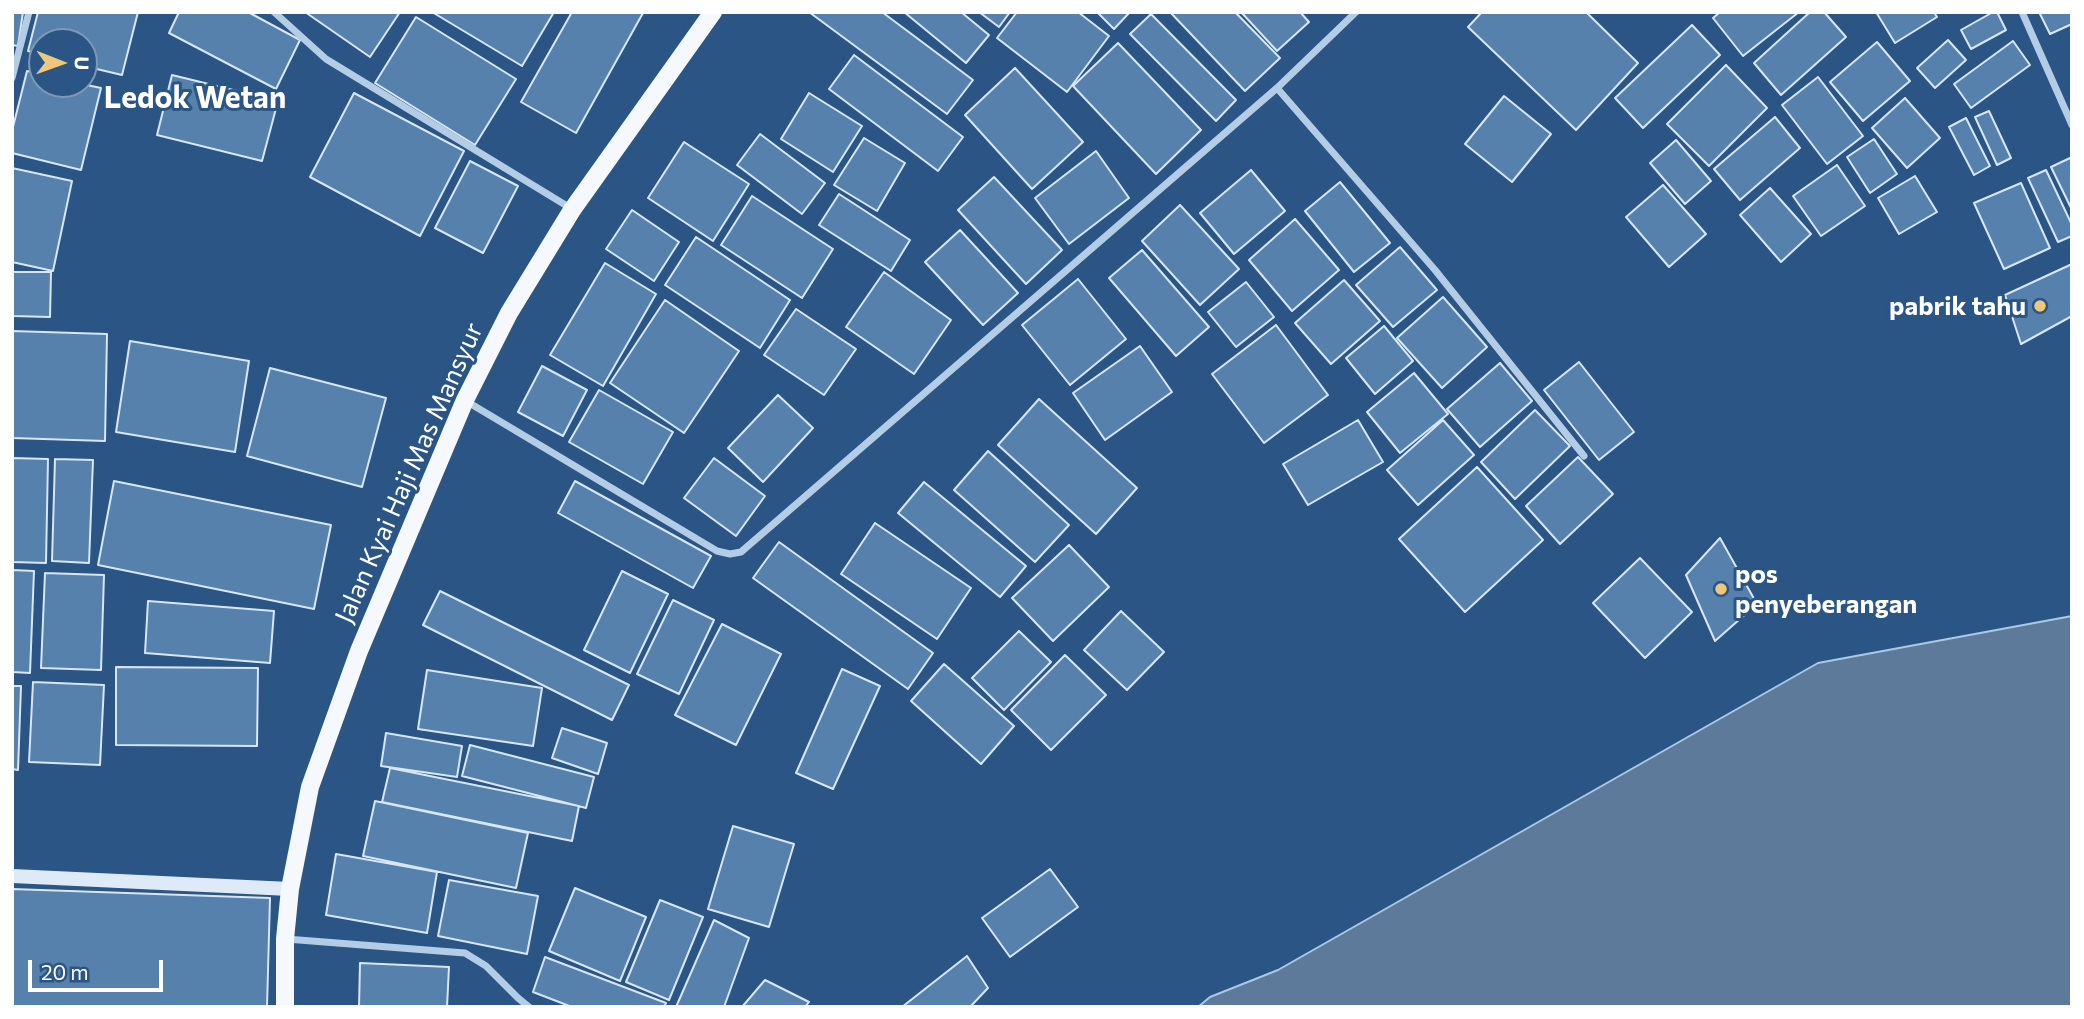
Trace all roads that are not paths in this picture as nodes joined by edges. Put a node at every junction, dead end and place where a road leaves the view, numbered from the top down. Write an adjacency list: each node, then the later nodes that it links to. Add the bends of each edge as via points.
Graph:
1 (29, 12): 6 (street)
2 (274, 12): 9 (street, via 326,59)
3 (713, 12): 9 (main road, Jalan Kyai Haji Mas Mansyur)
4 (1356, 12): 7 (street)
5 (2022, 12): 8 (street)
6 (12, 78)
7 (1277, 88): 10 (street, via 741,552 717,551); 11 (street, via 1436,270)
8 (2072, 125)
9 (572, 210): 10 (main road, Jalan Kyai Haji Mas Mansyur, via 509,313)
10 (465, 400): 13 (main road, Jalan Kyai Haji Mas Mansyur, via 359,651 310,788)
11 (1584, 456)
12 (12, 876): 13 (main road)
13 (290, 889): 14 (main road, Jalan Kyai Haji Mas Mansyur)
14 (285, 939): 15 (main road, Jalan Kyai Haji Mas Mansyur); 16 (street, via 465,953)
15 (285, 1007)
16 (529, 1007)

